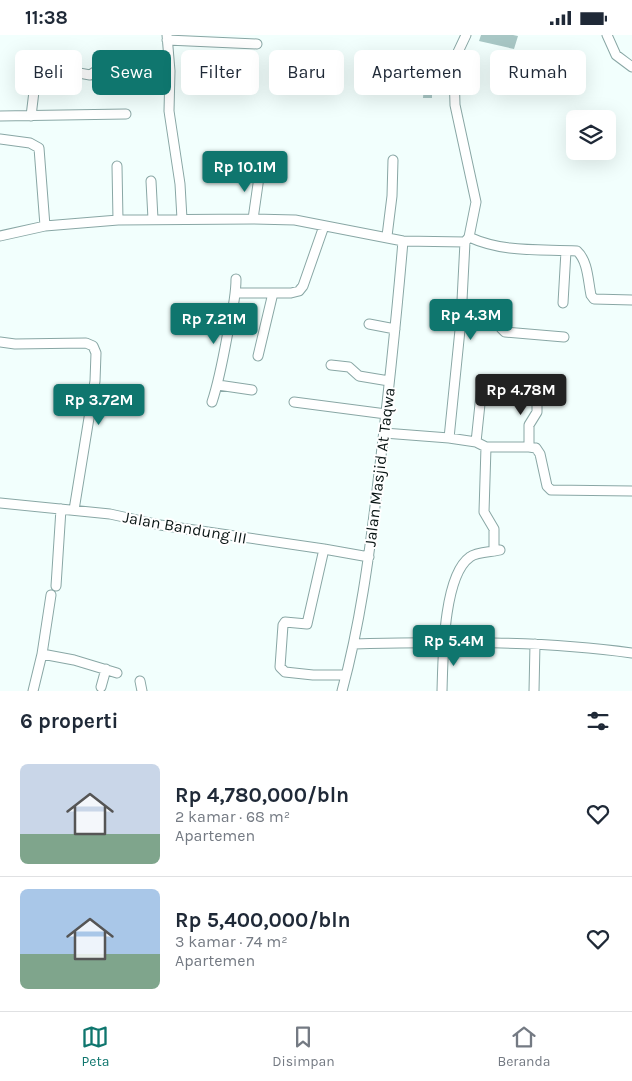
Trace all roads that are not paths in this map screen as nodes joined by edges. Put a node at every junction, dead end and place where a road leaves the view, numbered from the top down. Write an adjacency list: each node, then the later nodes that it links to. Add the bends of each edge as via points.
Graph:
1 (466, 35): 24 (street, via 454,70 455,105 476,202)
2 (607, 35): 5 (street, via 616,55)
3 (167, 38): 4 (street)
4 (257, 44)
5 (632, 67)
6 (92, 74): 10 (street, via 38,68)
7 (169, 95): 17 (street)
8 (126, 114): 10 (street)
9 (0, 116): 10 (street)
10 (32, 116)
11 (0, 139): 21 (street, via 30,143 38,148)
12 (393, 160): 23 (street)
13 (117, 166): 19 (street)
14 (260, 170): 18 (street)
15 (151, 181): 16 (street)
16 (153, 219): 17 (street); 19 (street)
17 (182, 219): 18 (street)
18 (253, 219): 20 (street, via 295,220)
19 (118, 220): 21 (street)
20 (324, 225): 23 (street); 29 (street, via 303,286 291,293)
21 (45, 226): 22 (street)
22 (0, 236)
23 (387, 236): 25 (street)
24 (467, 239): 25 (street); 26 (street, via 504,249); 32 (street)
25 (404, 241): 34 (street, Jalan Masjid At Taqwa)
26 (566, 251): 30 (street, via 577,251 580,255 594,299); 31 (street)
27 (236, 279): 28 (street)
28 (236, 293): 29 (street); 40 (street)
29 (274, 293): 37 (street)
30 (632, 300)
31 (563, 303)
32 (461, 320): 35 (street, via 497,319 501,328 517,334); 48 (street)
33 (369, 324): 34 (street)
34 (395, 329): 39 (street, Jalan Masjid At Taqwa)
35 (564, 337)
36 (0, 343): 55 (street, via 86,343 93,346 96,353 95,381)
37 (258, 356)
38 (331, 365): 39 (street, via 349,367 359,376)
39 (390, 381): 46 (street, Jalan Masjid At Taqwa)
40 (218, 385): 43 (street); 44 (street)
41 (482, 385): 49 (street)
42 (536, 385): 51 (street, via 537,412 529,425)
43 (252, 390)
44 (212, 402)
45 (294, 402): 46 (street)
46 (386, 414): 47 (street, Jalan Masjid At Taqwa)
47 (384, 433): 48 (street); 57 (street, Jalan Masjid At Taqwa)
48 (449, 438): 49 (street)
49 (476, 442): 50 (street)
50 (486, 447): 51 (street); 60 (street, via 484,512 494,529 497,551 471,556 460,567 450,589)
51 (529, 447): 52 (street, via 536,448 540,454 547,486 551,489)
52 (632, 491)
53 (0, 503): 54 (street, Jalan Bandung III)
54 (61, 509): 55 (street, Jalan Bandung III); 58 (street)
55 (74, 510): 56 (street, Jalan Bandung III)
56 (324, 549): 57 (street, Jalan Bandung III); 67 (street, via 307,624 285,622 280,667 285,672)
57 (369, 557): 62 (street, Jalan Masjid At Taqwa)
58 (56, 586)
59 (51, 595): 64 (street)
60 (444, 642): 61 (street); 62 (street); 73 (street)
61 (535, 643): 63 (street); 74 (street)
62 (354, 644): 67 (street, Jalan Masjid At Taqwa)
63 (632, 653)
64 (42, 654): 65 (street); 70 (street)
65 (106, 669): 66 (street); 69 (street)
66 (117, 673)
67 (346, 675): 72 (street, Jalan Masjid At Taqwa)
68 (140, 681): 71 (street)
69 (101, 687)
70 (33, 691)
71 (142, 691)
72 (342, 691)
73 (442, 691)
74 (534, 691)

